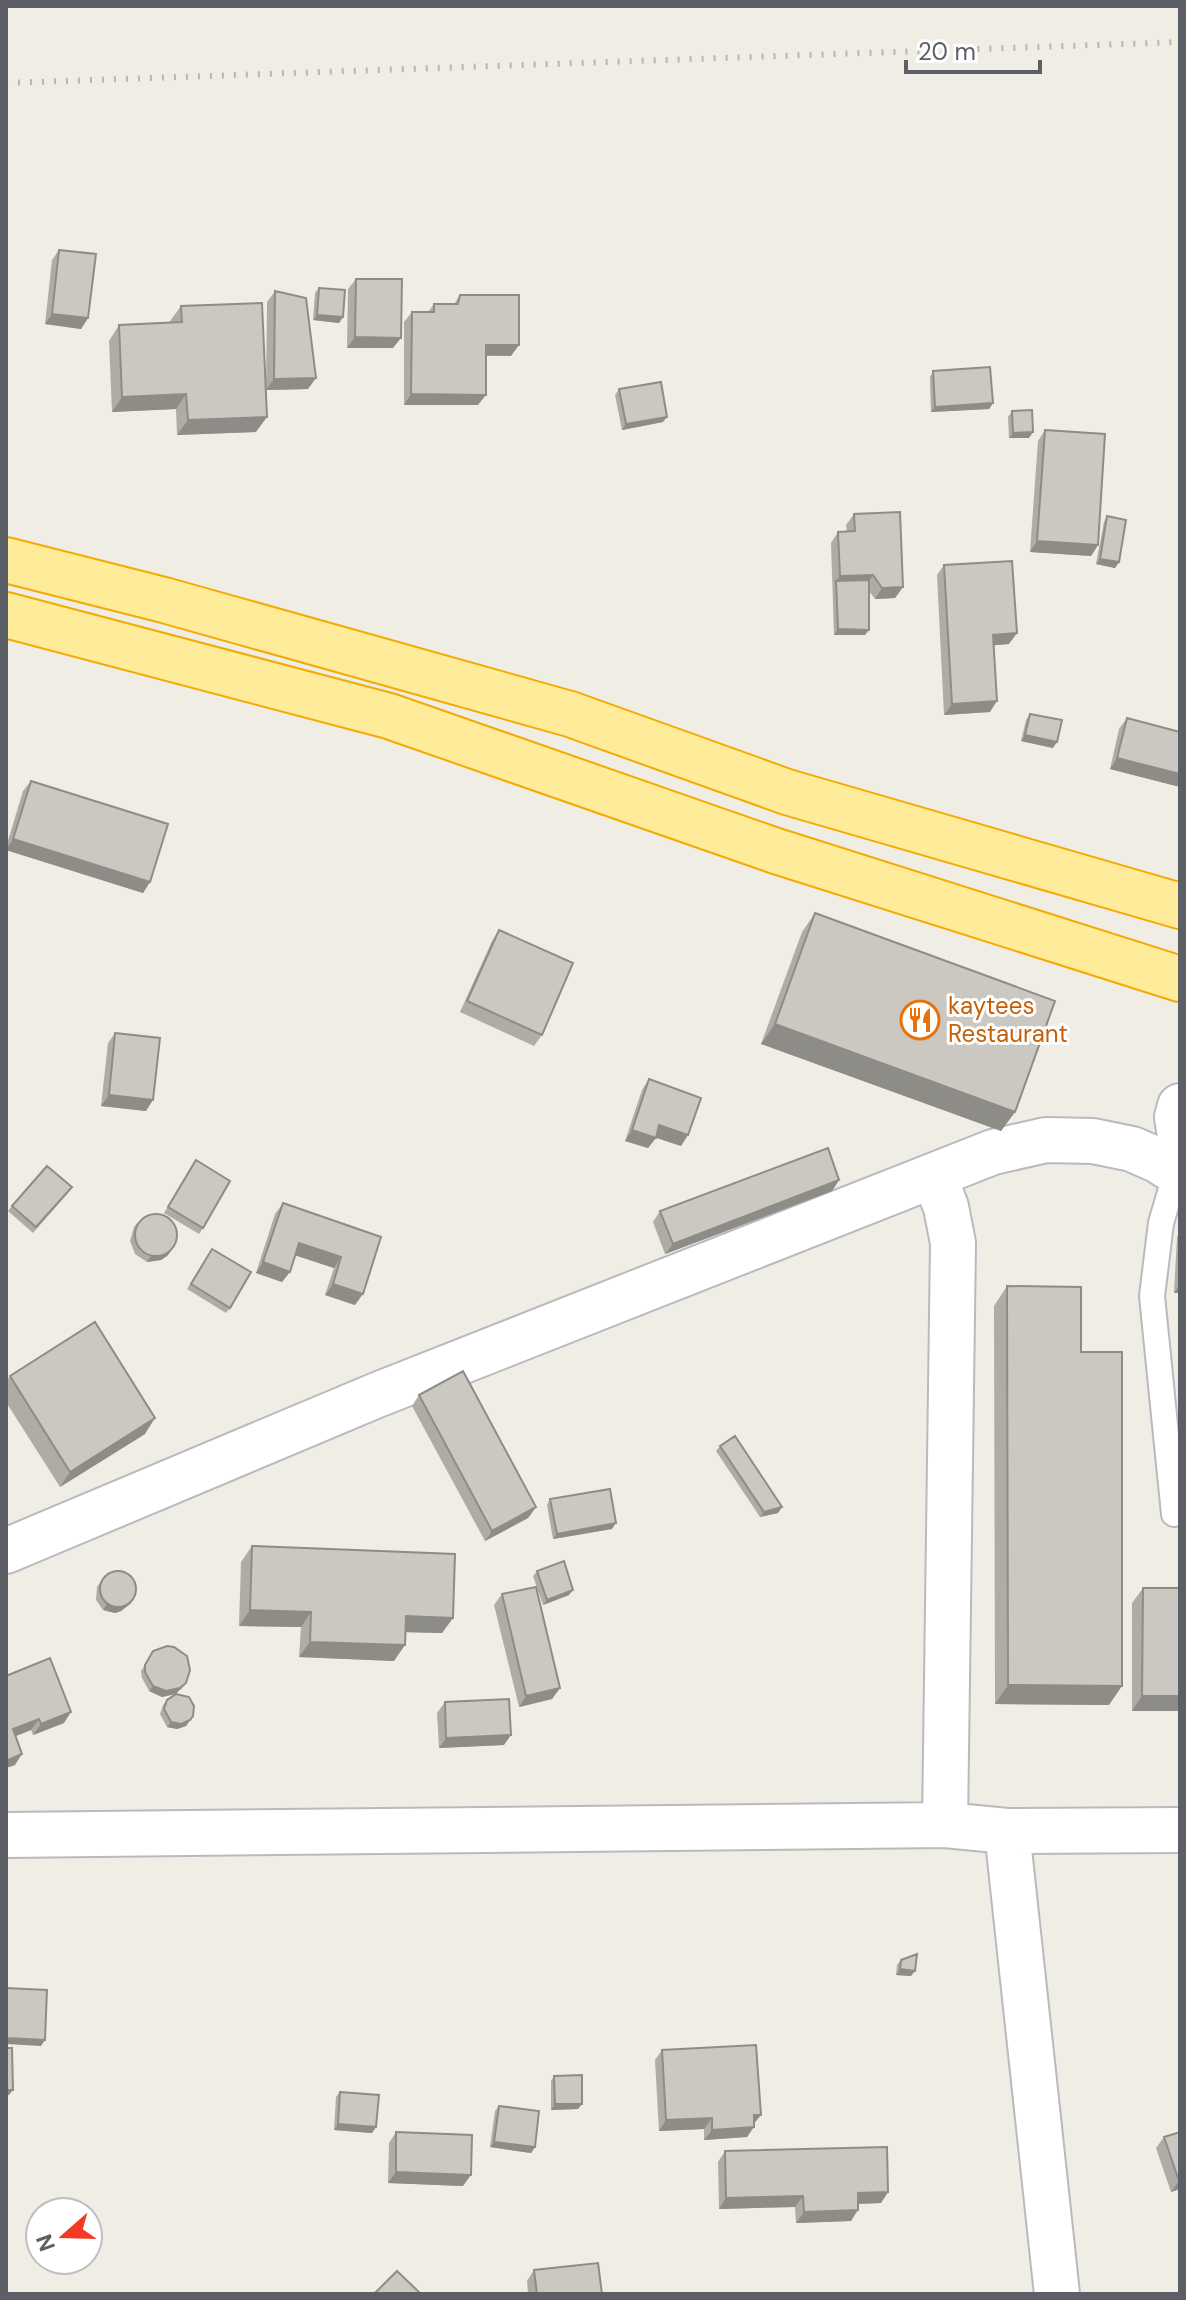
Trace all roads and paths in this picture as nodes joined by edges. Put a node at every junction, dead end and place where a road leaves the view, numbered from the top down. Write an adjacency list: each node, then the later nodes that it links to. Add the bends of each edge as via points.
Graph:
1 (6, 560): 3 (highway, via 570,714 787,792)
2 (6, 615): 4 (highway, via 389,716 776,851)
3 (1180, 906)
4 (1180, 979)
5 (1180, 1106): 6 (street)
6 (1179, 1158): 7 (street, via 1157,1160 1114,1144 1046,1140 993,1152); 8 (lane, via 1161,1223 1152,1296)
7 (934, 1176): 9 (street, via 377,1395); 10 (street, via 953,1243)
8 (1174, 1514)
9 (6, 1551)
10 (945, 1825): 12 (street); 13 (street)
11 (1180, 1830): 12 (street)
12 (1007, 1831): 14 (street)
13 (6, 1835)
14 (1057, 2294)

